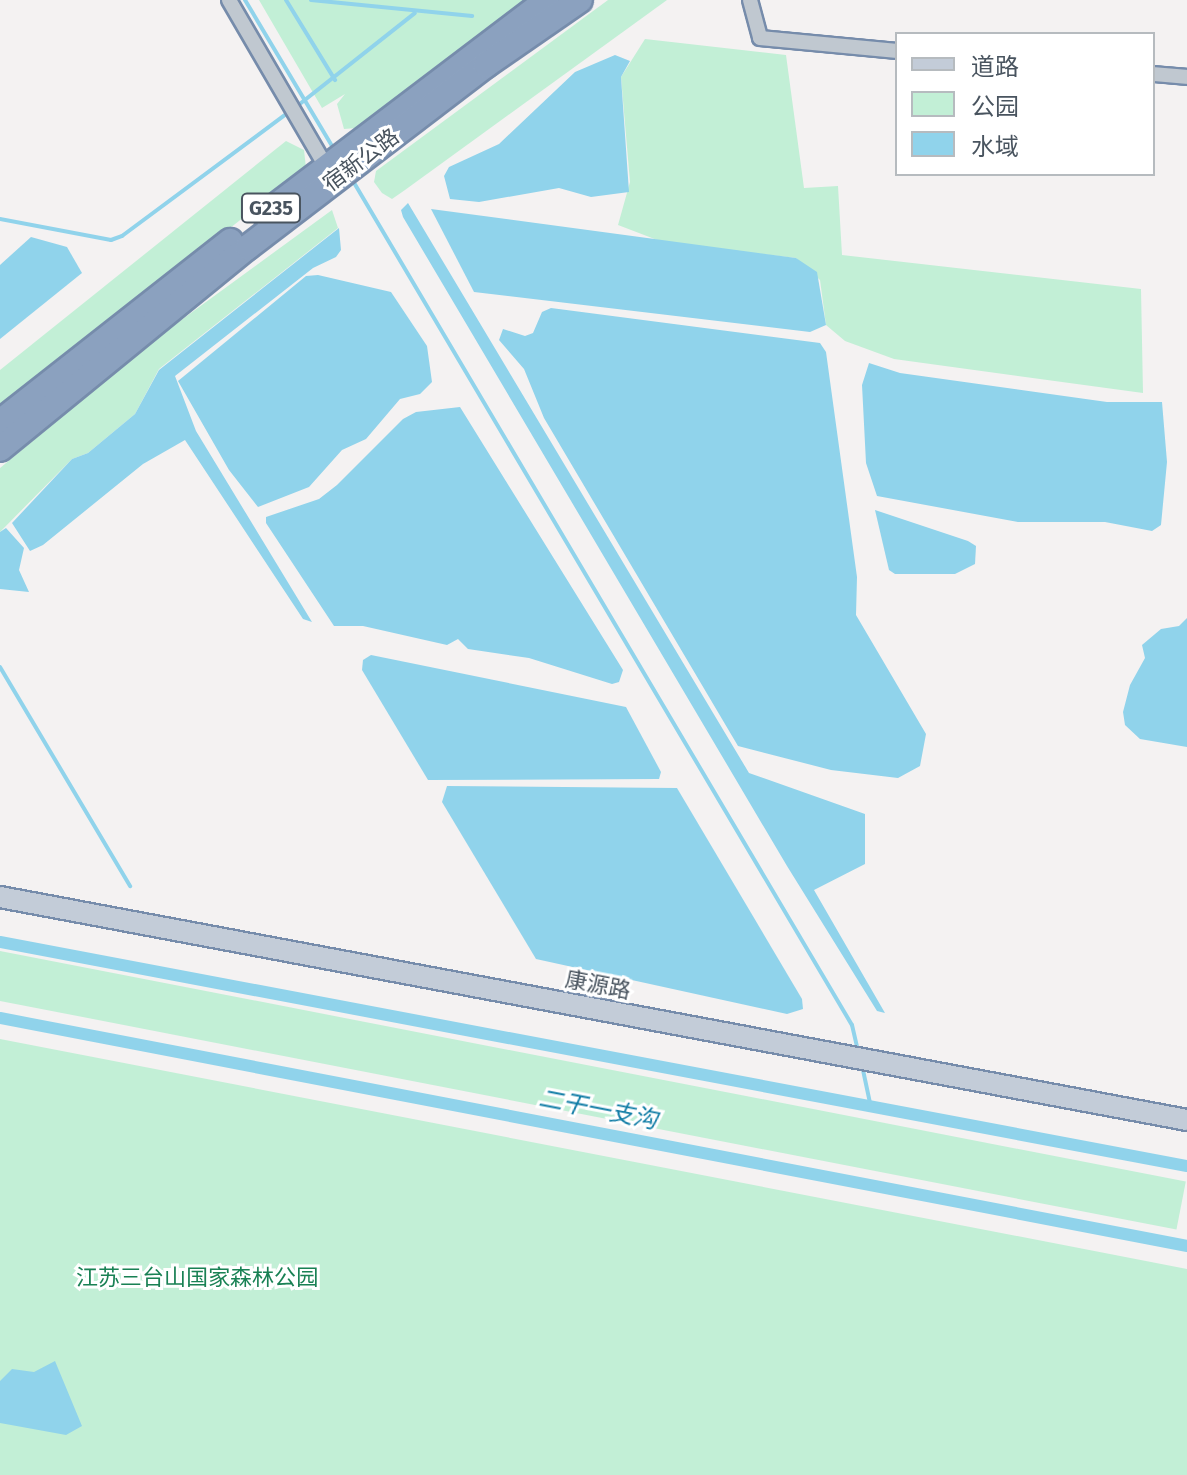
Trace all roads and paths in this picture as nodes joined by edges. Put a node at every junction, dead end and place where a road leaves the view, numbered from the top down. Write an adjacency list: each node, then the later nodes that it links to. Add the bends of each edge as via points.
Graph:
1 (229, 0): 8 (street)
2 (547, 0): 8 (highway, 宿新公路 / G235)
3 (580, 0): 8 (highway, 宿新公路)
4 (750, 0): 5 (street, via 760,38)
5 (895, 51)
6 (1155, 74): 7 (street)
7 (1187, 77)
8 (330, 174): 9 (highway, 宿新公路 / G235); 10 (highway, 宿新公路)
9 (0, 422)
10 (0, 449)
11 (0, 897): 12 (street, 康源路)
12 (1187, 1120)

